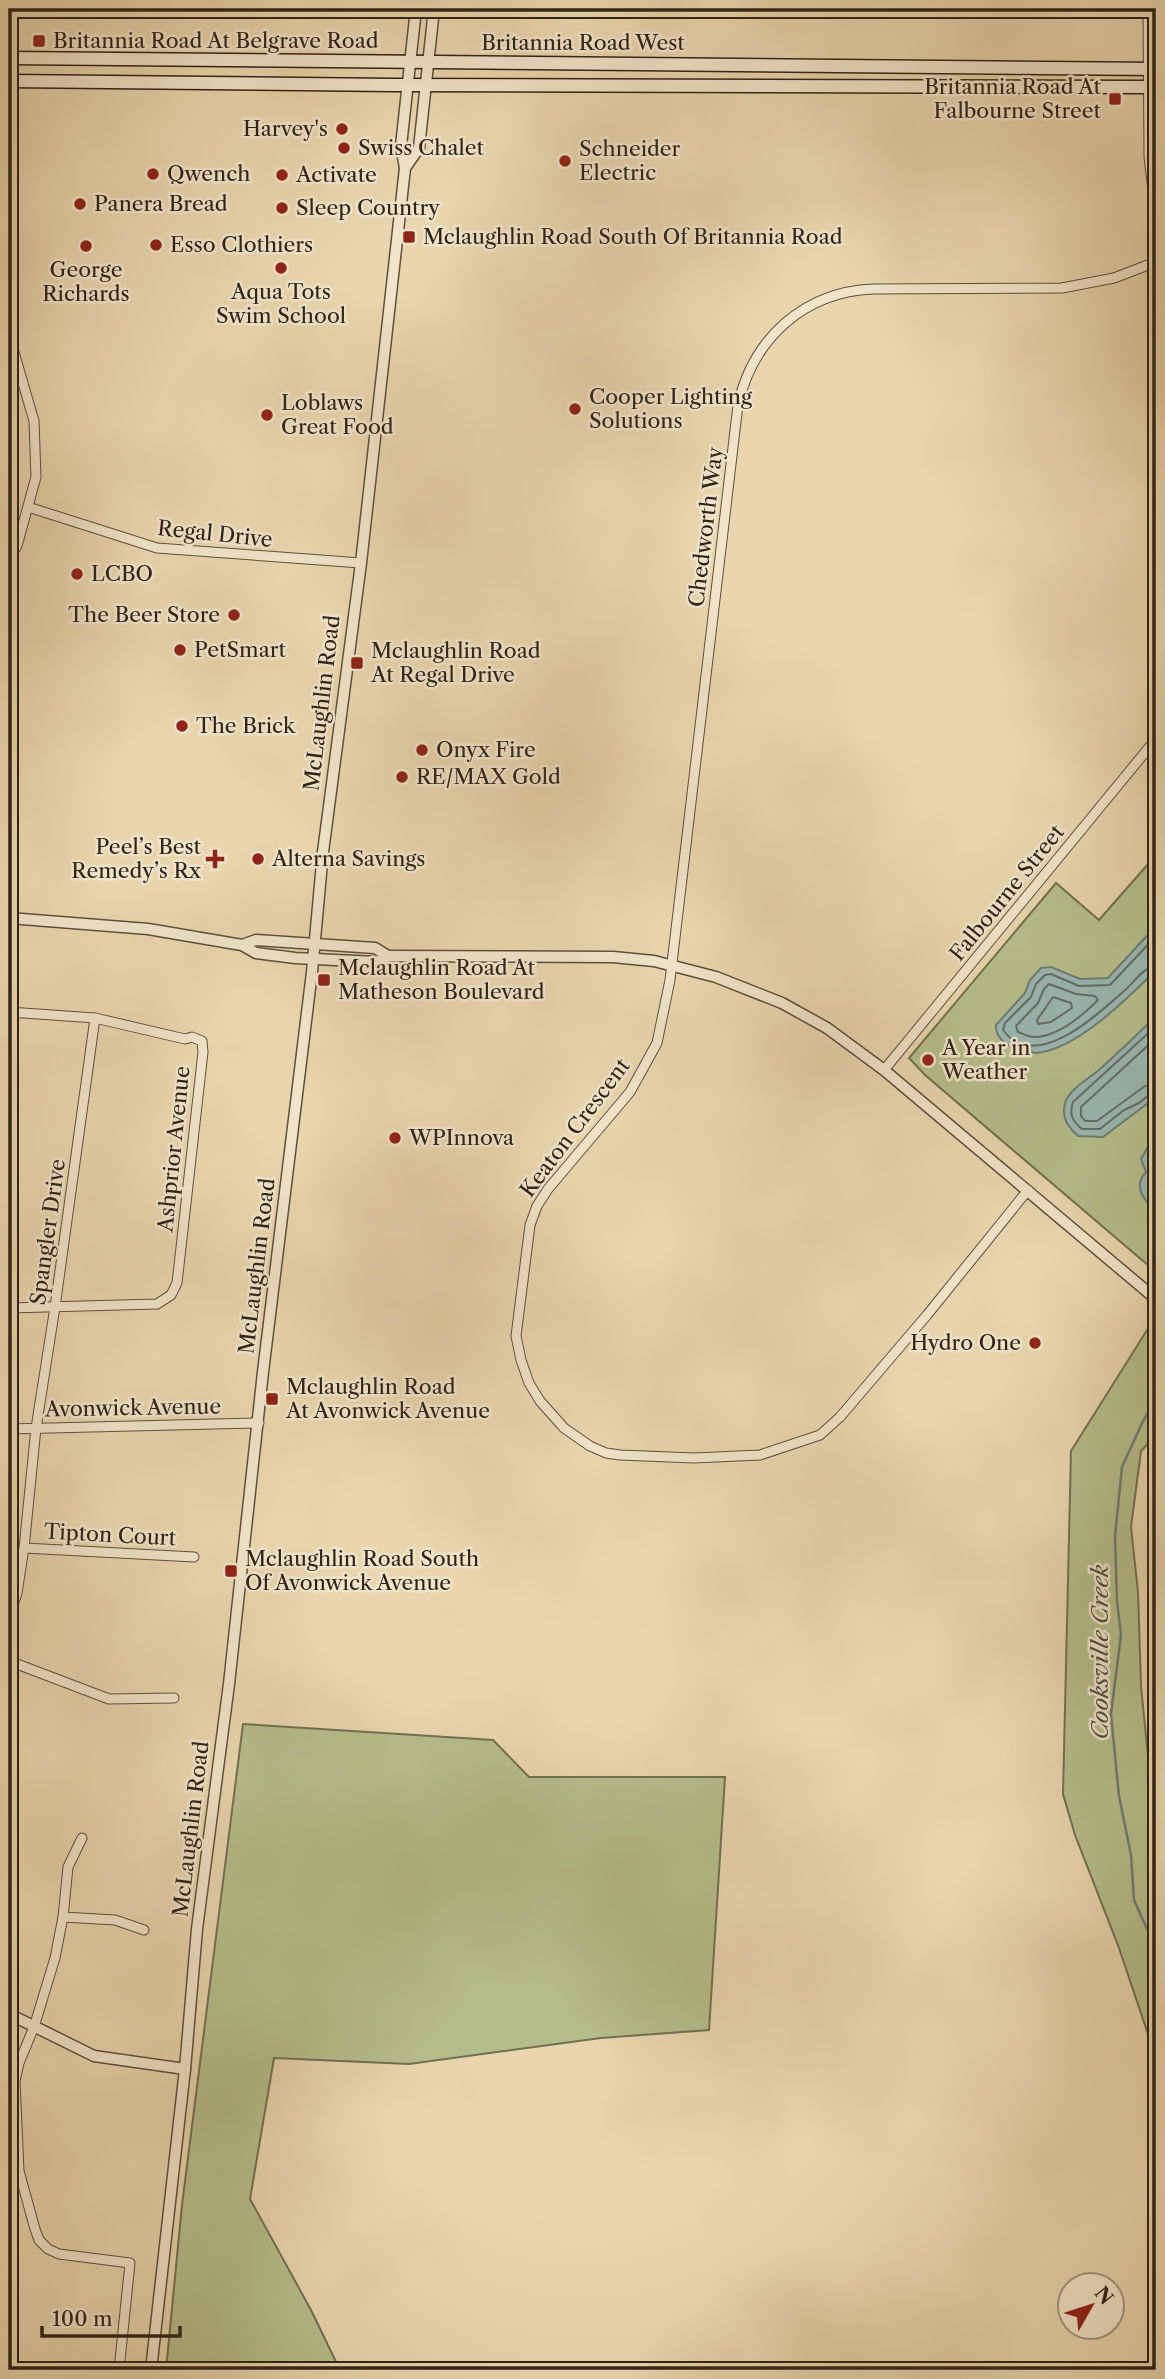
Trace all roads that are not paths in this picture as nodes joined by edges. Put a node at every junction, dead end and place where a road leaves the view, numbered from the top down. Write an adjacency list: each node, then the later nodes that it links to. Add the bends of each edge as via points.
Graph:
1 (416, 9): 5 (street, McLaughlin Road)
2 (434, 9): 6 (street, McLaughlin Road)
3 (1148, 9): 7 (street)
4 (9, 58): 5 (main road, Britannia Road West)
5 (410, 61): 6 (main road, Britannia Road West); 9 (street, McLaughlin Road)
6 (429, 62): 7 (main road, Britannia Road West); 10 (street, McLaughlin Road)
7 (1152, 69): 11 (street)
8 (9, 81): 9 (main road, Britannia Road West)
9 (408, 85): 10 (main road, Britannia Road West); 12 (street, McLaughlin Road, via 401,146)
10 (426, 85): 11 (main road, Britannia Road West); 12 (street, McLaughlin Road, via 419,148)
11 (1152, 87): 13 (street, via 1149,157)
12 (405, 168): 18 (street, McLaughlin Road)
13 (1156, 216)
14 (1156, 262): 25 (street, Chedworth Way, via 1114,278 1062,288 873,289 838,294 794,315 765,342 745,378 738,405)
15 (9, 335): 16 (street, via 34,421 37,477)
16 (28, 507): 17 (street); 18 (street, Regal Drive, via 157,548)
17 (9, 558)
18 (361, 563): 22 (street, McLaughlin Road)
19 (1156, 738): 28 (street, Falbourne Street)
20 (9, 918): 21 (street, via 148,929)
21 (242, 945): 22 (street, via 256,940); 24 (street, via 256,953)
22 (314, 945): 23 (street, via 376,948); 24 (street, McLaughlin Road)
23 (388, 956): 24 (street, via 376,962); 25 (street, via 613,957)
24 (312, 960): 33 (street, McLaughlin Road)
25 (672, 964): 28 (street, via 782,1003 827,1028); 29 (street, Keaton Crescent, via 657,1043 630,1092 548,1189 530,1225 516,1336 521,1360 540,1401 564,1428 590,1446 620,1455 760,1455 820,1435 927,1315)
26 (9, 1012): 27 (street, Ashprior Avenue)
27 (94, 1018): 31 (street, Spangler Drive); 31 (street, Ashprior Avenue, via 202,1041 177,1283 171,1295 157,1304)
28 (884, 1070): 29 (street)
29 (1028, 1190): 30 (street)
30 (1156, 1299)
31 (55, 1307): 32 (street); 34 (street, Spangler Drive)
32 (9, 1308)
33 (259, 1423): 34 (street, Avonwick Avenue); 46 (street, McLaughlin Road, via 197,1929)
34 (36, 1428): 35 (street, Avonwick Avenue); 36 (street, Spangler Drive)
35 (9, 1429)
36 (24, 1548): 37 (street, Tipton Court); 38 (street, Spangler Drive)
37 (194, 1557)
38 (9, 1617)
39 (9, 1661): 40 (street, via 109,1699)
40 (174, 1698)
41 (82, 1838): 42 (street, via 68,1867)
42 (63, 1917): 43 (street, via 115,1920); 45 (street)
43 (144, 1930)
44 (9, 2014): 45 (street)
45 (34, 2027): 46 (street, via 94,2056); 47 (street, via 15,2081 19,2171 34,2229 48,2249 130,2263)
46 (185, 2069): 48 (street, McLaughlin Road)
47 (119, 2370)
48 (151, 2370)

